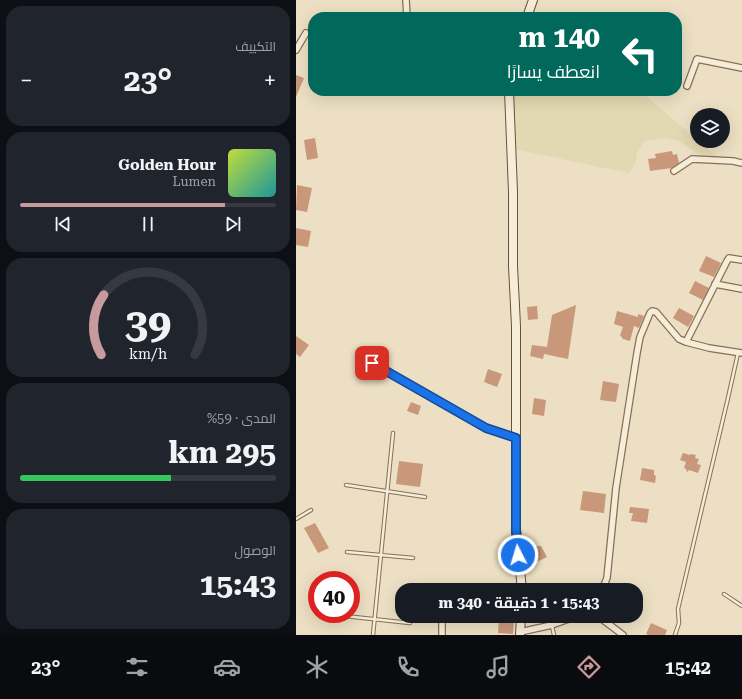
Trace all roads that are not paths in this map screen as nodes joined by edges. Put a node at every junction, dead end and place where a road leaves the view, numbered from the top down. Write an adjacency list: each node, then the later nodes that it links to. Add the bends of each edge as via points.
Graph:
1 (406, 0): 3 (street)
2 (533, 0): 4 (street)
3 (407, 12)
4 (529, 12)
5 (306, 32): 6 (street)
6 (296, 50)
7 (742, 68): 8 (street, via 697,59)
8 (687, 86)
9 (509, 96): 19 (street, via 516,326)
10 (742, 163): 11 (street, via 692,159)
11 (674, 171)
12 (742, 260): 13 (street, via 729,258)
13 (715, 284): 14 (street); 15 (street)
14 (742, 289)
15 (686, 342): 16 (street); 29 (street, via 679,339 656,312 650,313 640,337 637,353 616,488)
16 (740, 353): 45 (lane, via 678,610 679,623)
17 (372, 363): 19 (street, via 486,428)
18 (393, 433): 21 (lane)
19 (516, 438): 28 (street, via 516,530)
20 (346, 485): 21 (lane)
21 (388, 491): 22 (lane); 26 (lane)
22 (425, 497)
23 (311, 510): 24 (lane)
24 (296, 519)
25 (347, 552): 26 (lane)
26 (382, 556): 27 (lane); 33 (lane)
27 (413, 558)
28 (521, 583)
29 (605, 583)
30 (724, 594): 31 (lane)
31 (742, 606)
32 (360, 618): 33 (lane)
33 (375, 619): 34 (lane); 41 (lane)
34 (395, 621)
35 (442, 623): 42 (street)
36 (521, 623): 40 (street)
37 (560, 623): 39 (street)
38 (607, 623): 44 (street)
39 (552, 626): 40 (street); 43 (lane)
40 (520, 634)
41 (374, 635)
42 (442, 635)
43 (554, 635)
44 (623, 635)
45 (675, 635)

